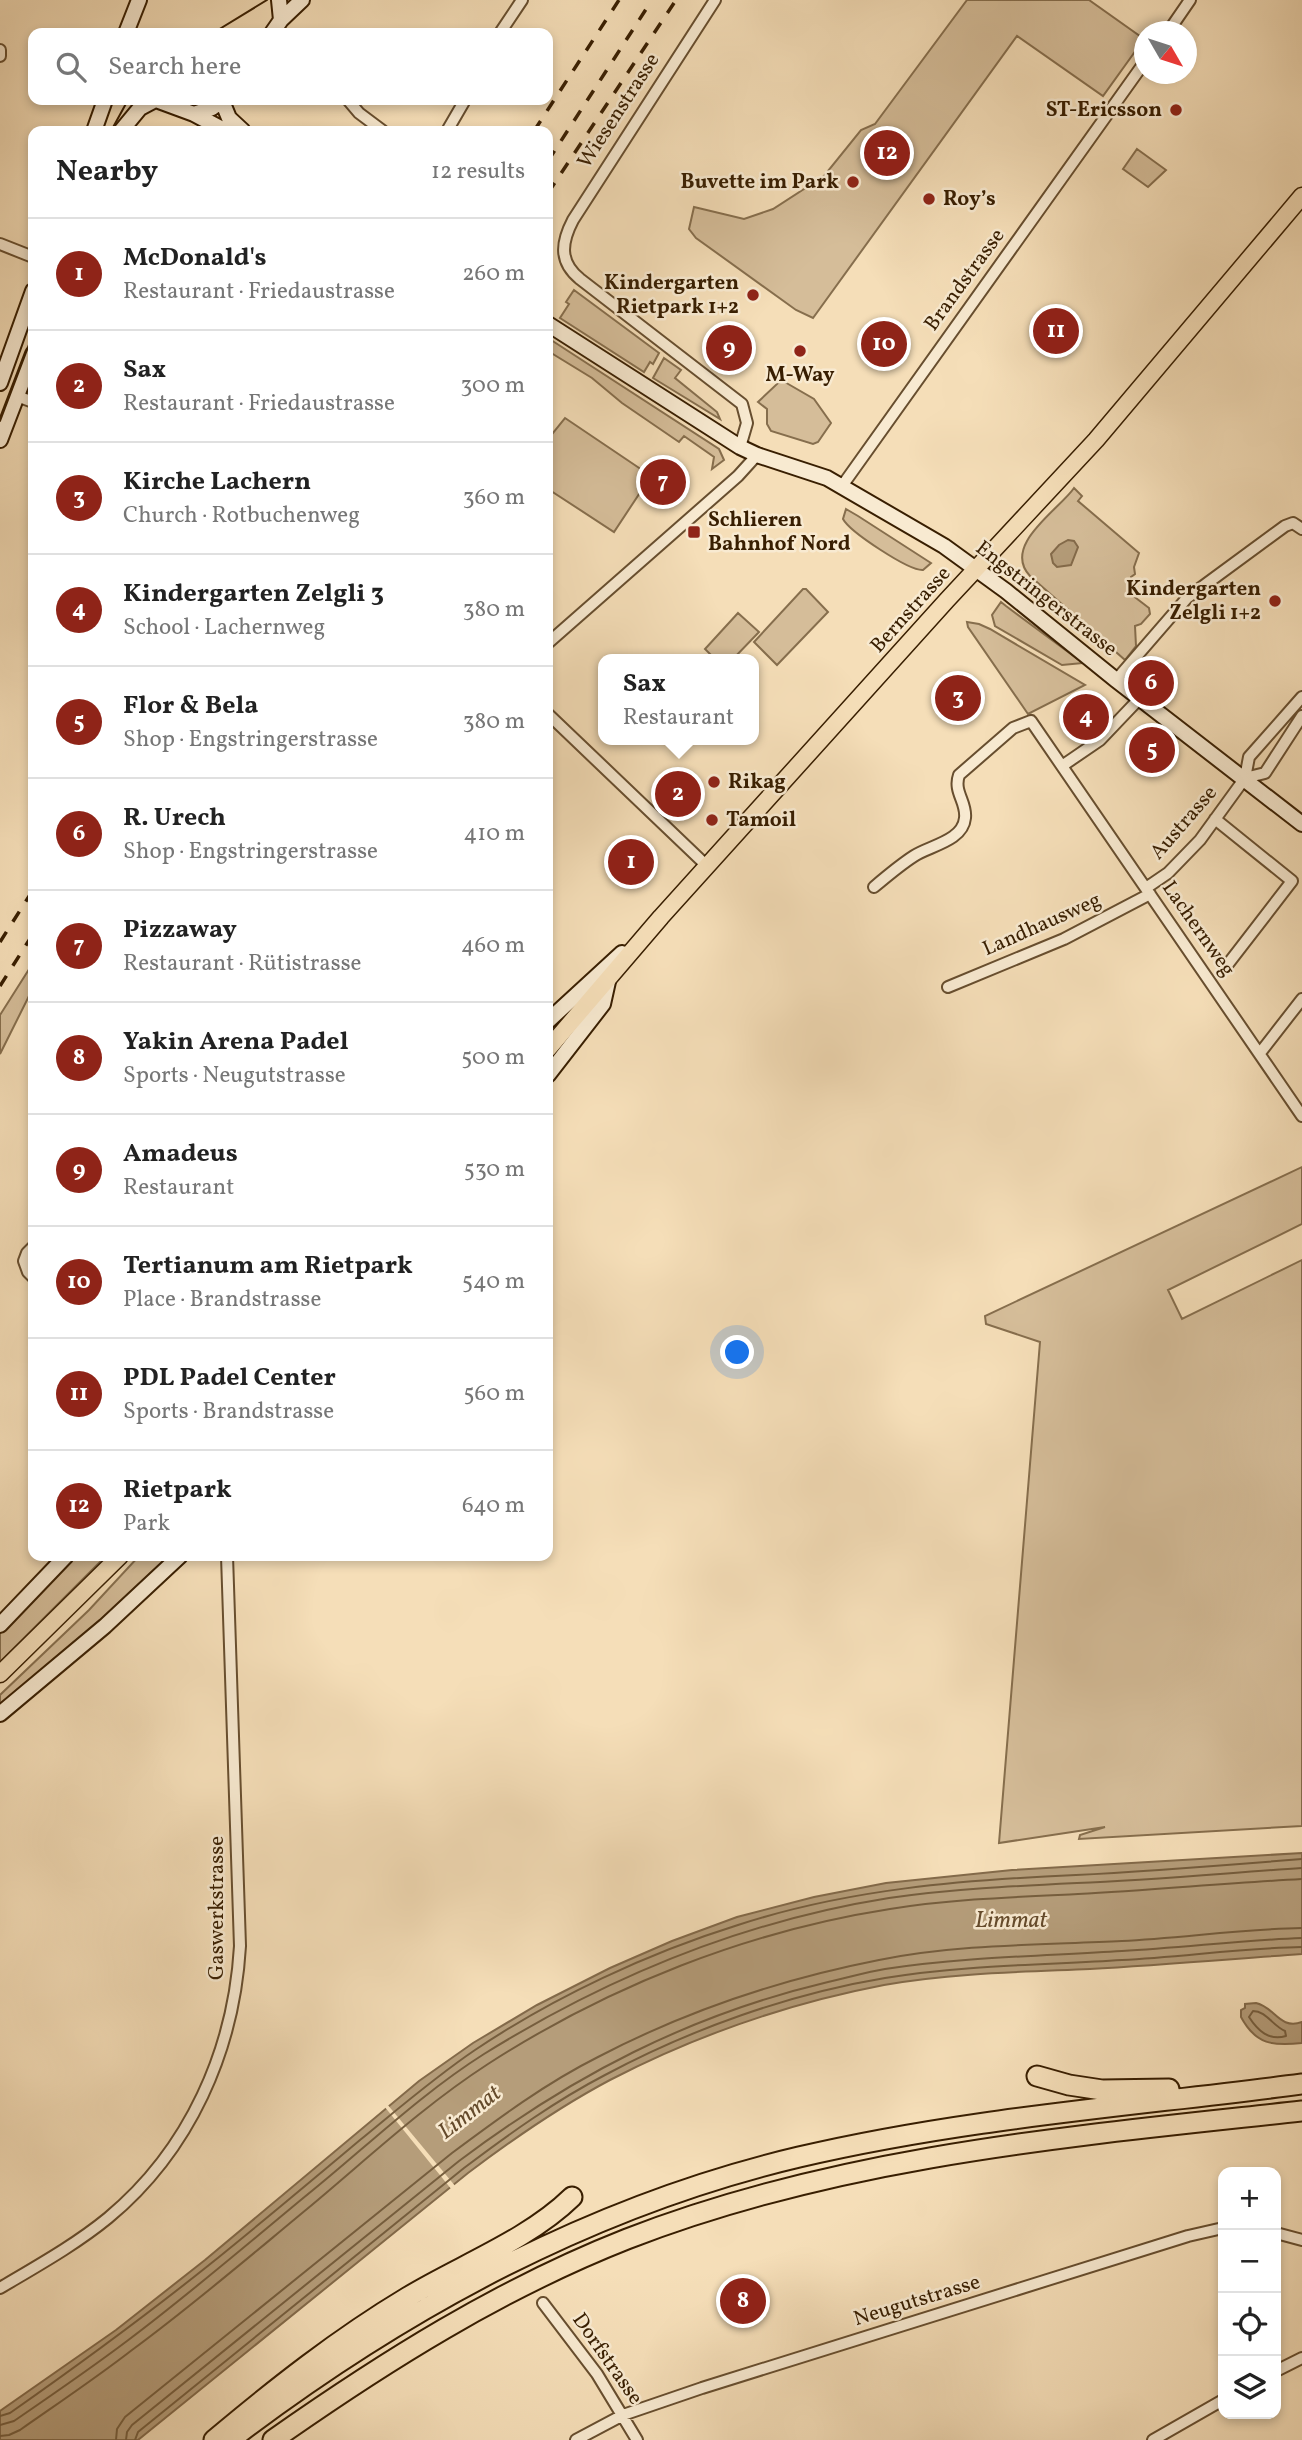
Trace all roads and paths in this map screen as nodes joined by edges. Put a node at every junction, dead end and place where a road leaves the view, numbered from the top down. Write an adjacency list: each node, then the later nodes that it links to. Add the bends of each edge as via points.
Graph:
1 (139, 0): 8 (main road)
2 (279, 0): 9 (main road)
3 (302, 0): 9 (main road)
4 (523, 0): 10 (street)
5 (715, 0): 38 (street, Wiesenstrasse, via 588,195 563,247 565,261 575,275 742,404 747,423)
6 (1190, 0): 7 (street)
7 (1176, 21)
8 (128, 28)
9 (278, 28)
10 (503, 28)
11 (0, 50): 12 (street)
12 (0, 56)
13 (1134, 77): 40 (street, Brandstrasse)
14 (102, 105): 22 (main road)
15 (146, 105): 23 (main road)
16 (169, 105): 21 (main road)
17 (216, 105): 21 (main road)
18 (225, 105): 25 (main road)
19 (352, 105): 26 (street)
20 (462, 105): 27 (street)
21 (194, 114): 24 (main road)
22 (96, 126)
23 (125, 126)
24 (217, 126)
25 (238, 126)
26 (376, 126)
27 (450, 126)
28 (1302, 196): 42 (main road, Bernstrasse, via 1096,440)
29 (0, 244): 30 (street)
30 (28, 255)
31 (28, 305): 34 (main road)
32 (553, 327): 38 (main road, Engstringerstrasse)
33 (28, 367): 35 (main road)
34 (0, 383)
35 (17, 396): 36 (street); 37 (main road)
36 (28, 400)
37 (0, 440)
38 (740, 447): 39 (main road, Engstringerstrasse)
39 (757, 455): 40 (main road, Engstringerstrasse); 43 (street)
40 (842, 486): 42 (main road, Engstringerstrasse)
41 (1297, 526): 44 (street, via 1285,526 1187,598)
42 (976, 569): 44 (main road, Engstringerstrasse); 53 (main road, Bernstrasse)
43 (553, 639)
44 (1116, 680): 46 (main road, Engstringerstrasse)
45 (1302, 697): 50 (street, via 1249,757)
46 (1140, 698): 49 (street, via 1100,740); 50 (main road, Engstringerstrasse)
47 (1302, 716): 50 (street, via 1265,773)
48 (553, 719): 53 (street)
49 (1062, 765): 54 (street, Lachernweg, via 1031,721 1013,729 959,775 956,783 965,821 956,832 937,847 915,855); 55 (street, Lachernweg)
50 (1245, 778): 51 (street, Austrasse); 52 (main road, Engstringerstrasse)
51 (1215, 819): 55 (street, Austrasse, via 1185,858); 57 (street, via 1292,881)
52 (1302, 824)
53 (707, 866): 56 (main road, Bernstrasse)
54 (874, 887)
55 (1148, 891): 59 (street, Landhausweg, via 1064,939); 63 (street, Lachernweg)
56 (652, 927): 58 (main road, Bernstrasse); 61 (main road)
57 (1228, 964)
58 (609, 977): 62 (main road, Bernstrasse); 64 (main road, via 603,1004)
59 (948, 987)
60 (1302, 999): 63 (street)
61 (553, 1016)
62 (553, 1043)
63 (1260, 1053): 65 (street, Lachernweg)
64 (553, 1069)
65 (1302, 1116)
66 (28, 1252): 67 (street, via 24,1261)
67 (28, 1273)
68 (61, 1561): 72 (main road)
69 (115, 1561): 73 (main road)
70 (175, 1561): 74 (main road)
71 (224, 1561): 83 (street, Gaswerkstrasse, via 240,1946 224,2044 192,2118 141,2187 90,2232)
72 (0, 1625)
73 (0, 1674)
74 (0, 1714)
75 (1037, 2076): 77 (highway, via 1102,2090)
76 (1302, 2084): 77 (highway)
77 (1265, 2089): 90 (highway, via 941,2129 797,2158 722,2179 596,2224 462,2288 355,2352)
78 (1302, 2111): 91 (highway, via 948,2154 821,2179 723,2206 626,2239 513,2291 386,2363)
79 (572, 2197): 89 (highway, via 530,2230 436,2280 342,2339)
80 (1218, 2229): 88 (street, Neugutstrasse)
81 (1281, 2234): 82 (street)
82 (1302, 2240)
83 (0, 2288)
84 (543, 2303): 88 (street, Dorfstrasse)
85 (1302, 2358): 86 (street)
86 (1281, 2368)
87 (1218, 2403): 94 (street)
88 (623, 2415): 92 (street, Neugutstrasse); 93 (street, Dorfstrasse)
89 (214, 2440)
90 (230, 2440)
91 (273, 2440)
92 (576, 2440)
93 (637, 2440)
94 (1153, 2440)

